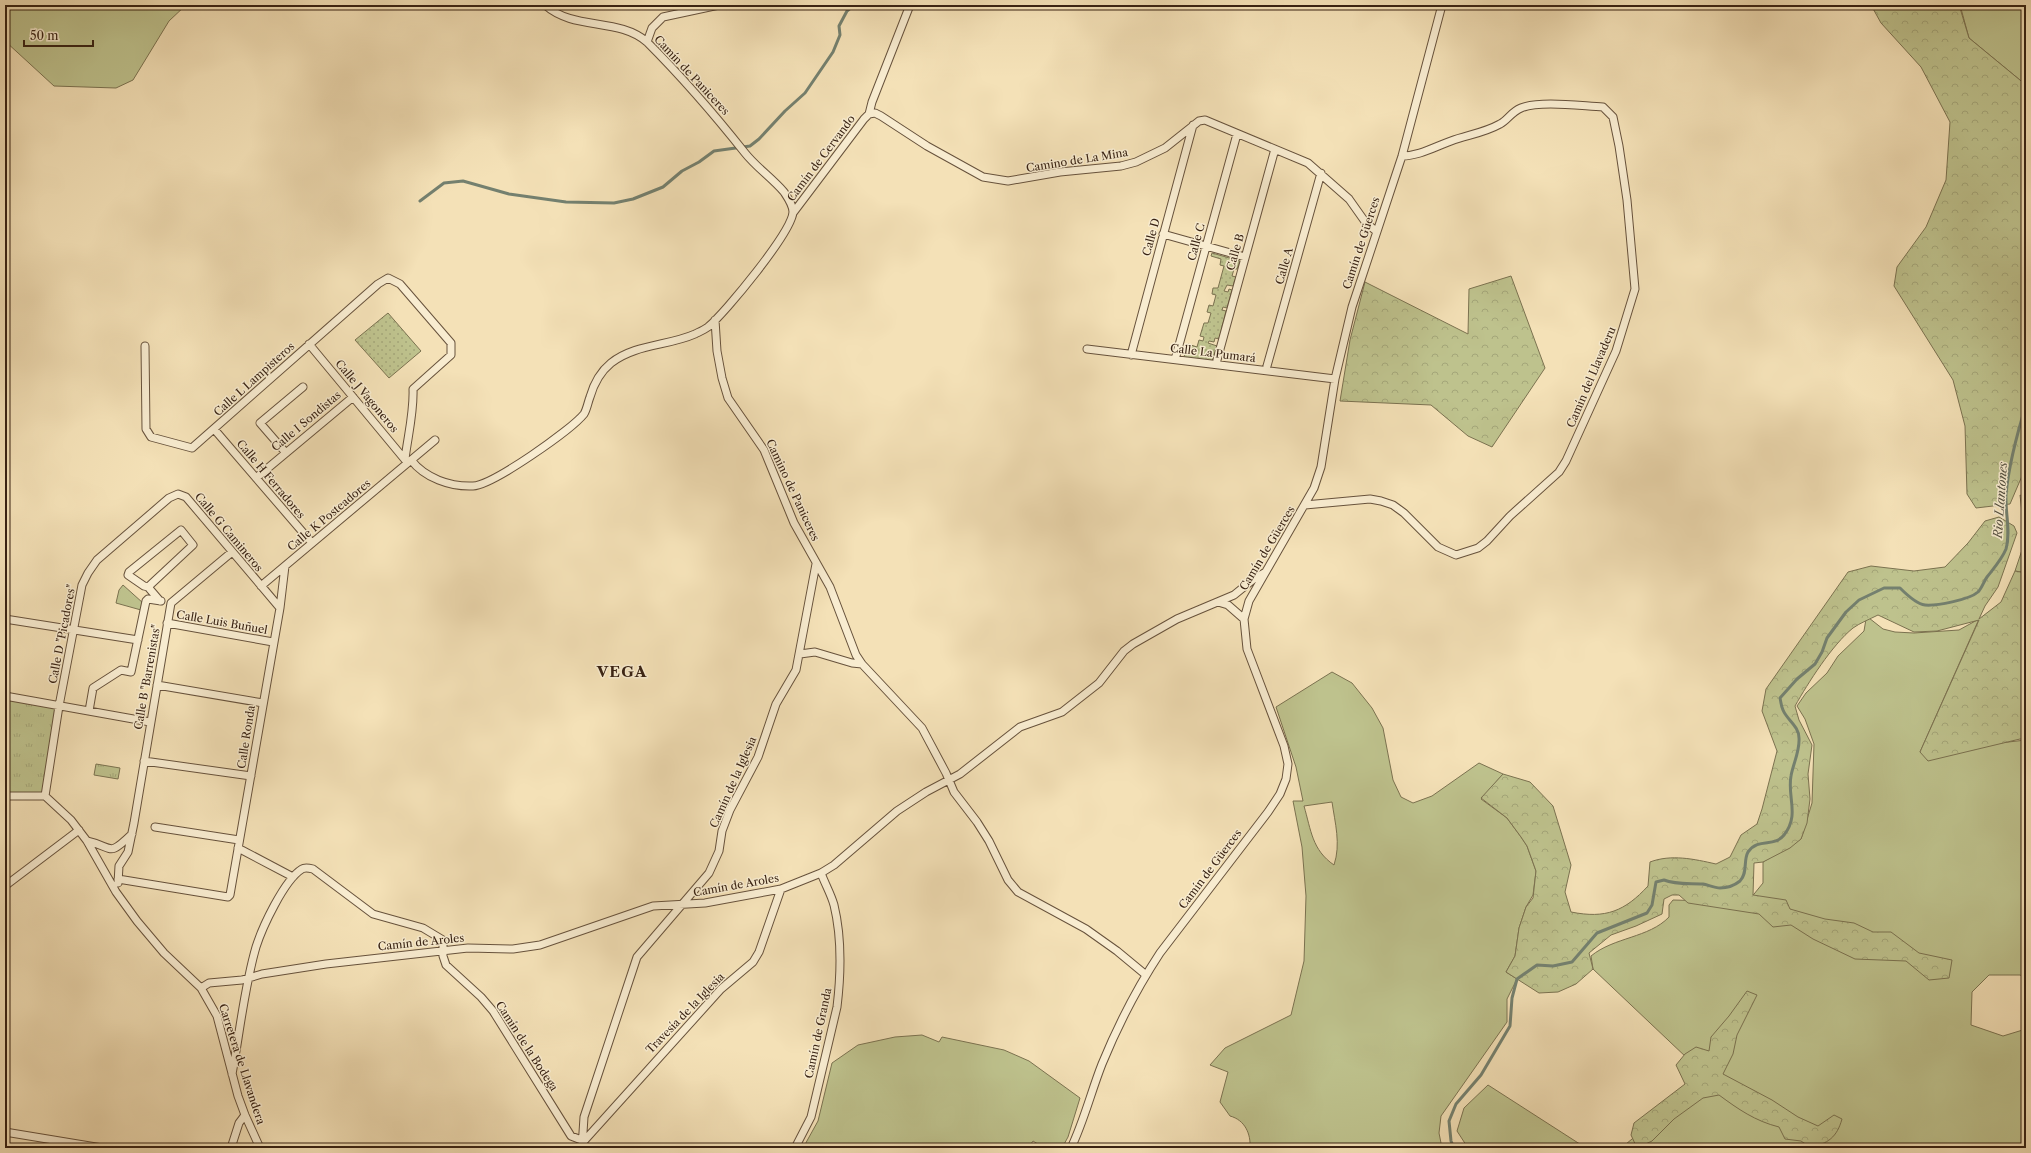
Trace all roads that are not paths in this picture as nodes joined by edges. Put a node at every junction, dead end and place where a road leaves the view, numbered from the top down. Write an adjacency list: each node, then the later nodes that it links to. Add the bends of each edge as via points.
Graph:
1 (545, 5): 5 (street, Camín de Paniceres, via 562,17 580,23 620,28)
2 (719, 5): 5 (street, via 663,17 652,28)
3 (910, 5): 6 (street, Camín de Cervando)
4 (1442, 5): 10 (street, Camín de Güerces)
5 (647, 42): 12 (street, Camín de Paniceres, via 745,153 784,192)
6 (869, 114): 7 (street, Camino de La Mina, via 881,116 927,146 983,177 1008,181 1136,162 1165,148); 12 (street, Camín de Cervando)
7 (1193, 125): 8 (street, via 1199,120 1205,120); 14 (street, Calle D)
8 (1237, 134): 9 (street); 15 (street, Calle C)
9 (1275, 149): 11 (street, via 1308,163); 16 (street, Calle B)
10 (1402, 156): 13 (street, Camín de Güerces); 34 (street, Camín del Llavaderu, via 1413,156 1485,131 1504,122 1510,114 1520,108 1532,105 1603,107 1613,117 1627,200 1635,289 1631,304 1616,351 1566,461 1551,480 1478,548 1456,555 1445,552 1404,513 1381,501 1370,499)
11 (1321, 173): 13 (street, via 1349,199 1366,223); 24 (street, Calle A)
12 (793, 213): 17 (street, via 768,258)
13 (1376, 231): 25 (street, Camín de Güerces, via 1352,307)
14 (1163, 234): 15 (street); 21 (street, Calle D)
15 (1206, 246): 16 (street); 22 (street, Calle C)
16 (1245, 258): 23 (street, Calle B)
17 (714, 320): 31 (street, Calle J Vagoneros, via 707,328 695,334 671,343 636,350 610,364 596,380 586,411 580,419 552,441 485,482 474,486 446,482 430,477); 37 (street, Camino de Paniceres, via 720,371 728,398 764,450 794,523)
18 (309, 344): 27 (street, Calle J Vagoneros); 28 (street, Calle L Lampisteros); 31 (street, Calle L Lampisteros, via 378,284 388,278 400,284 450,343 451,355 413,388)
19 (145, 346): 28 (street, Calle L Lampisteros, via 146,429 151,437 192,448)
20 (1087, 349): 21 (street, Calle La Pumará)
21 (1131, 355): 25 (street, Calle La Pumará)
22 (1176, 356)
23 (1217, 360)
24 (1267, 366)
25 (1335, 379): 34 (street, Camín de Güerces, via 1321,467)
26 (303, 387): 30 (street, via 260,422)
27 (353, 397): 30 (street, Calle I Sondistas); 31 (street, Calle J Vagoneros)
28 (214, 429): 32 (street, Calle H Ferradores)
29 (435, 440): 31 (street, Calle K Posteadores)
30 (286, 453): 32 (street, Calle I Sondistas)
31 (408, 460): 35 (street, Calle K Posteadores)
32 (256, 478): 35 (street, Calle H Ferradores)
33 (178, 494): 36 (street, Calle G Camineros, via 186,497); 49 (street, Calle D "Picadores", via 169,498 97,560 82,585)
34 (1305, 505): 39 (street, Camín de Güerces)
35 (312, 544): 38 (street, Calle K Posteadores)
36 (232, 552): 40 (street, Calle G Camineros); 44 (street)
37 (816, 564): 52 (street, Camín de la Iglesia); 53 (street, Camino de Paniceres, via 830,587)
38 (285, 566): 40 (street, Calle K Posteadores); 45 (street, Calle Ronda)
39 (1264, 573): 43 (street, Camín de Aroles, via 1234,595); 47 (street, Camín de Güerces, via 1249,601)
40 (261, 586): 45 (street)
41 (148, 587): 41 (street, via 192,548 193,545 180,530 129,572 128,575); 42 (street)
42 (160, 601): 44 (street); 50 (street, via 146,601)
43 (1218, 602): 47 (street, via 1228,605); 62 (street, Camín de Aroles, via 1177,619 1133,644 1124,651 1099,683 1079,700 1062,712 1020,727)
44 (171, 603): 48 (street, Calle B "Barrenistas")
45 (280, 608): 51 (street, Calle Ronda)
46 (5, 618): 49 (street)
47 (1244, 619): 82 (street, Camín de Güerces, via 1248,649 1284,746 1288,764 1286,779 1268,812 1160,952)
48 (167, 623): 51 (street, Calle Luis Buñuel); 54 (street, Calle B "Barrenistas")
49 (74, 630): 50 (street); 57 (street, Calle D "Picadores")
50 (138, 640): 58 (street, via 131,672 120,670 93,688)
51 (273, 642): 56 (street, Calle Ronda)
52 (800, 654): 53 (street, via 815,652); 80 (street, Camín de la Iglesia, via 791,681 776,704 758,757 730,810 722,831 719,851 709,873)
53 (862, 664): 62 (street, Camino de Paniceres, via 922,728)
54 (157, 685): 56 (street); 59 (street, Calle B "Barrenistas")
55 (5, 696): 57 (street)
56 (263, 704): 61 (street, Calle Ronda)
57 (59, 706): 58 (street); 64 (street, Calle D "Picadores")
58 (89, 711): 59 (street)
59 (150, 722): 60 (street, Calle B "Barrenistas")
60 (144, 762): 61 (street); 67 (street, Calle B "Barrenistas")
61 (251, 776): 68 (street, Calle Ronda)
62 (949, 781): 74 (street, Camín de Aroles, via 897,811 834,865); 82 (street, Camino de Paniceres, via 989,841 1008,880 1018,892 1086,929)
63 (5, 796): 64 (street)
64 (45, 796): 66 (street, Carretera de Llavandera)
65 (155, 826): 68 (street)
66 (79, 830): 69 (street, Carretera de Llavandera); 77 (street)
67 (132, 834): 71 (street); 72 (street, Calle B "Barrenistas", via 128,852)
68 (239, 840): 70 (street, Calle Ronda)
69 (87, 841): 71 (street); 73 (street, Carretera de Llavandera)
70 (238, 848): 75 (street); 76 (street, Calle Ronda, via 228,897)
71 (110, 849): 72 (street, via 119,853); 73 (street, via 102,856)
72 (120, 863): 73 (street, via 112,870); 76 (street)
73 (103, 868): 79 (street, Carretera de Llavandera)
74 (821, 873): 78 (street, Camín de Aroles); 92 (street, Camín de Granda, via 834,904 840,939 839,989 811,1117)
75 (293, 877): 81 (street, Camín de la Bodega, via 303,868 313,869 374,914 423,928 443,940); 83 (street, Camín de la Bodega, via 278,898 256,946)
76 (118, 879): 79 (street)
77 (5, 886)
78 (781, 889): 80 (street, Camín de Aroles); 88 (street, Travesía de la Iglesia, via 759,952 753,962 721,989)
79 (116, 892): 84 (street, Carretera de Llavandera, via 164,953)
80 (680, 905): 81 (street, Camín de Aroles, via 652,906 540,945 513,949); 88 (street, Camín de la Iglesia, via 668,923 637,957 584,1117)
81 (444, 950): 83 (street, Camín de Aroles, via 269,973); 88 (street, Camín de la Bodega, via 446,965 493,1011 571,1136)
82 (1146, 975): 93 (street, Camín de Güerces, via 1121,1021 1101,1066 1082,1124)
83 (249, 979): 84 (street, Camín de Aroles, via 209,983); 85 (street, Camín de la Bodega)
84 (201, 988): 85 (street, Carretera de Llavandera, via 217,1016)
85 (232, 1074): 86 (street, Carretera de Llavandera)
86 (245, 1115): 90 (street, via 239,1123); 91 (street, Carretera de Llavandera)
87 (5, 1132): 89 (street)
88 (583, 1144)
89 (102, 1148)
90 (231, 1148)
91 (260, 1148)
92 (795, 1148)
93 (1071, 1148)

